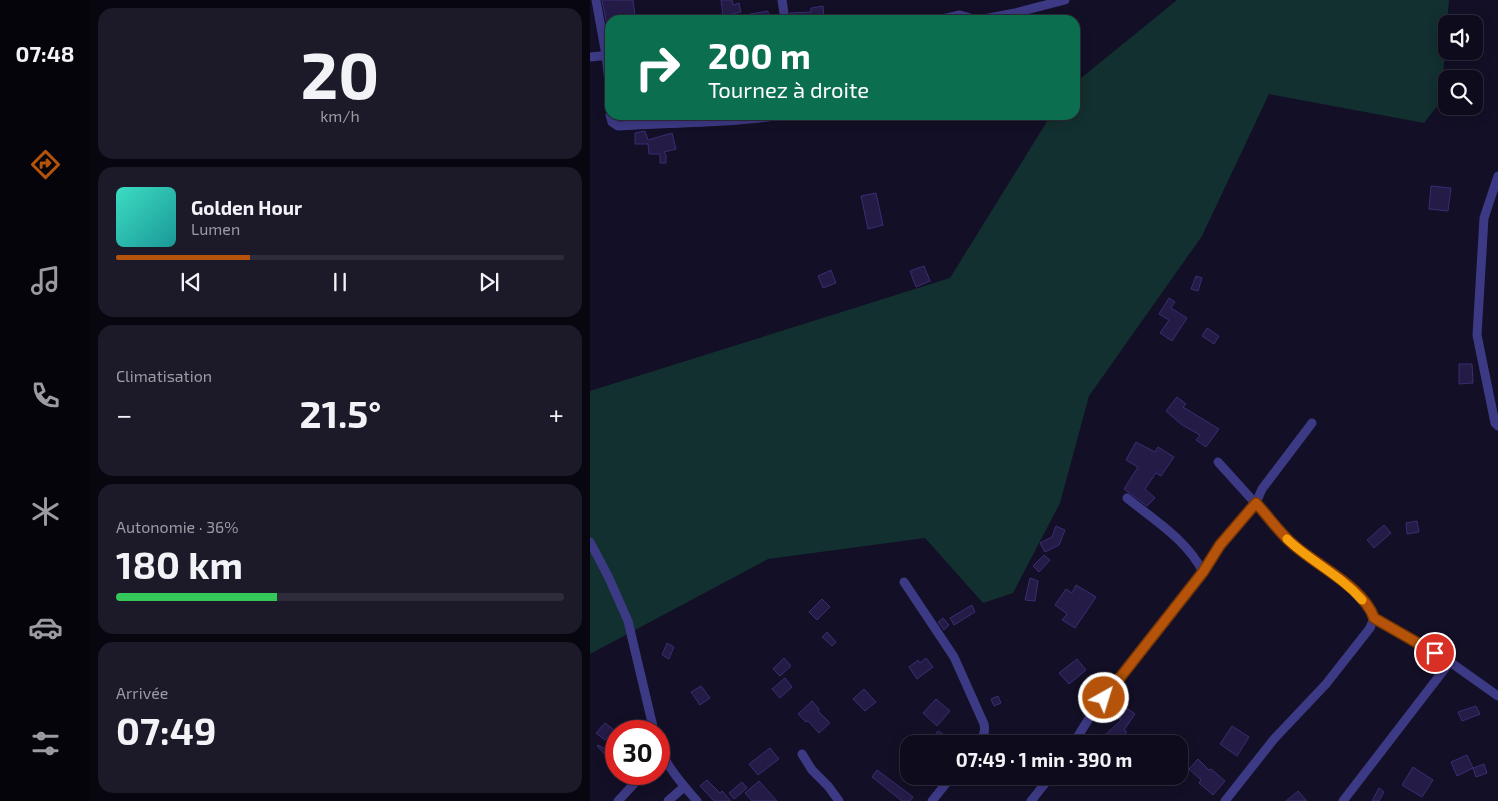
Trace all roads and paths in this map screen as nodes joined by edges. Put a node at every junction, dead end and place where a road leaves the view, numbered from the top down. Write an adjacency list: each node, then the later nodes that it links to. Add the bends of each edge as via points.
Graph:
1 (596, 0): 6 (street)
2 (782, 0): 4 (street)
3 (1065, 0): 5 (street)
4 (784, 15)
5 (1004, 15)
6 (605, 41)
7 (605, 55): 8 (street)
8 (590, 56)
9 (611, 120): 10 (street, via 618,126)
10 (732, 120)
11 (1498, 176): 13 (street, via 1484,218 1477,335)
12 (1312, 424): 16 (street, via 1262,489)
13 (1498, 426)
14 (1218, 462): 16 (street)
15 (1127, 498): 18 (street, via 1183,544 1197,559)
16 (1256, 503): 18 (street, via 1220,545); 20 (street, via 1294,546 1356,594)
17 (590, 542): 23 (street, via 628,621)
18 (1203, 572): 25 (street, via 1093,712)
19 (904, 582): 24 (street, via 954,657 984,724)
20 (1374, 618): 21 (street); 38 (street, via 1370,628 1326,684 1274,739)
21 (1450, 662): 22 (street); 39 (street)
22 (1498, 696)
23 (651, 720)
24 (983, 735)
25 (1079, 735)
26 (802, 754): 35 (street)
27 (670, 767): 31 (street)
28 (633, 785): 32 (street)
29 (945, 785): 36 (street)
30 (1043, 785): 37 (street)
31 (684, 787): 33 (street); 34 (street)
32 (618, 801)
33 (668, 801)
34 (697, 801)
35 (839, 801)
36 (932, 801)
37 (1030, 801)
38 (1225, 801)
39 (1343, 801)

